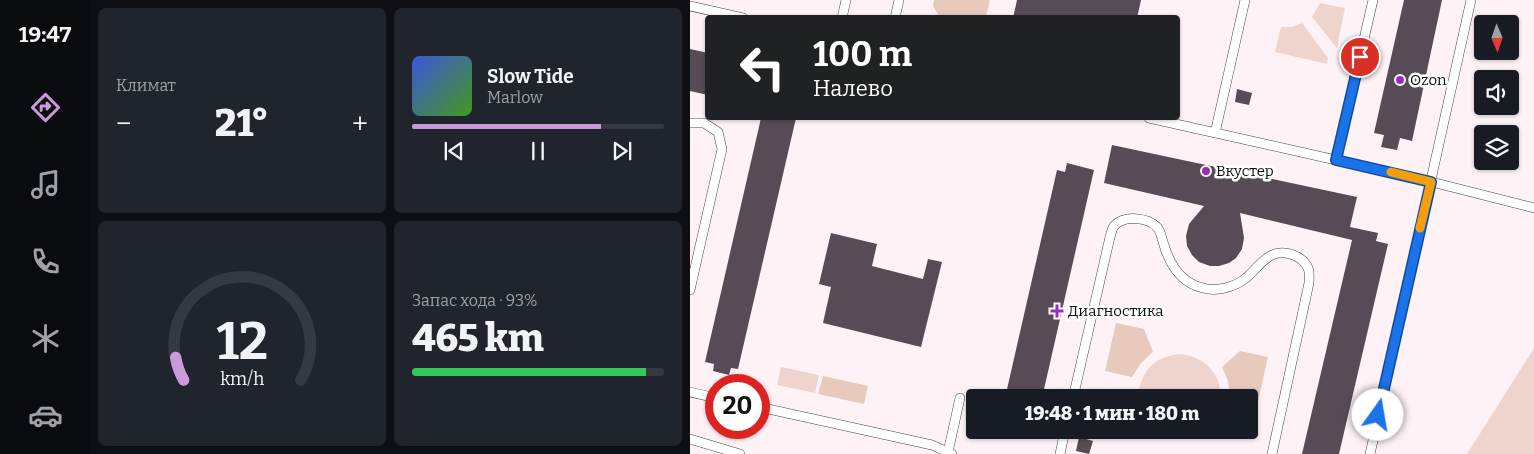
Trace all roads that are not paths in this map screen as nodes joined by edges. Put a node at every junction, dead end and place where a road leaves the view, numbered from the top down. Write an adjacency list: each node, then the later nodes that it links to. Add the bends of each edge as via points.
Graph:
1 (846, 0): 8 (lane)
2 (899, 0): 9 (lane)
3 (1245, 0): 12 (lane)
4 (1372, 0): 13 (lane)
5 (1471, 0): 14 (lane)
6 (690, 6): 7 (lane)
7 (730, 15)
8 (843, 15)
9 (895, 15)
10 (1158, 120): 12 (lane)
11 (690, 123): 16 (lane, via 704,124 718,132 722,149)
12 (1215, 132): 13 (lane)
13 (1336, 160): 14 (lane)
14 (1431, 182): 15 (lane); 28 (lane)
15 (1534, 208)
16 (690, 290)
17 (1075, 389): 27 (lane, via 1115,226 1128,219 1143,220 1157,227 1169,262 1183,279 1203,288 1227,288 1246,279 1273,254 1290,254 1306,264 1309,284)
18 (690, 392): 19 (lane)
19 (705, 395)
20 (960, 398): 24 (lane)
21 (770, 409): 24 (lane, via 932,445)
22 (690, 439): 25 (lane)
23 (1063, 439): 26 (lane)
24 (950, 453)
25 (740, 454)
26 (1060, 454)
27 (1272, 454)
28 (1370, 454)

